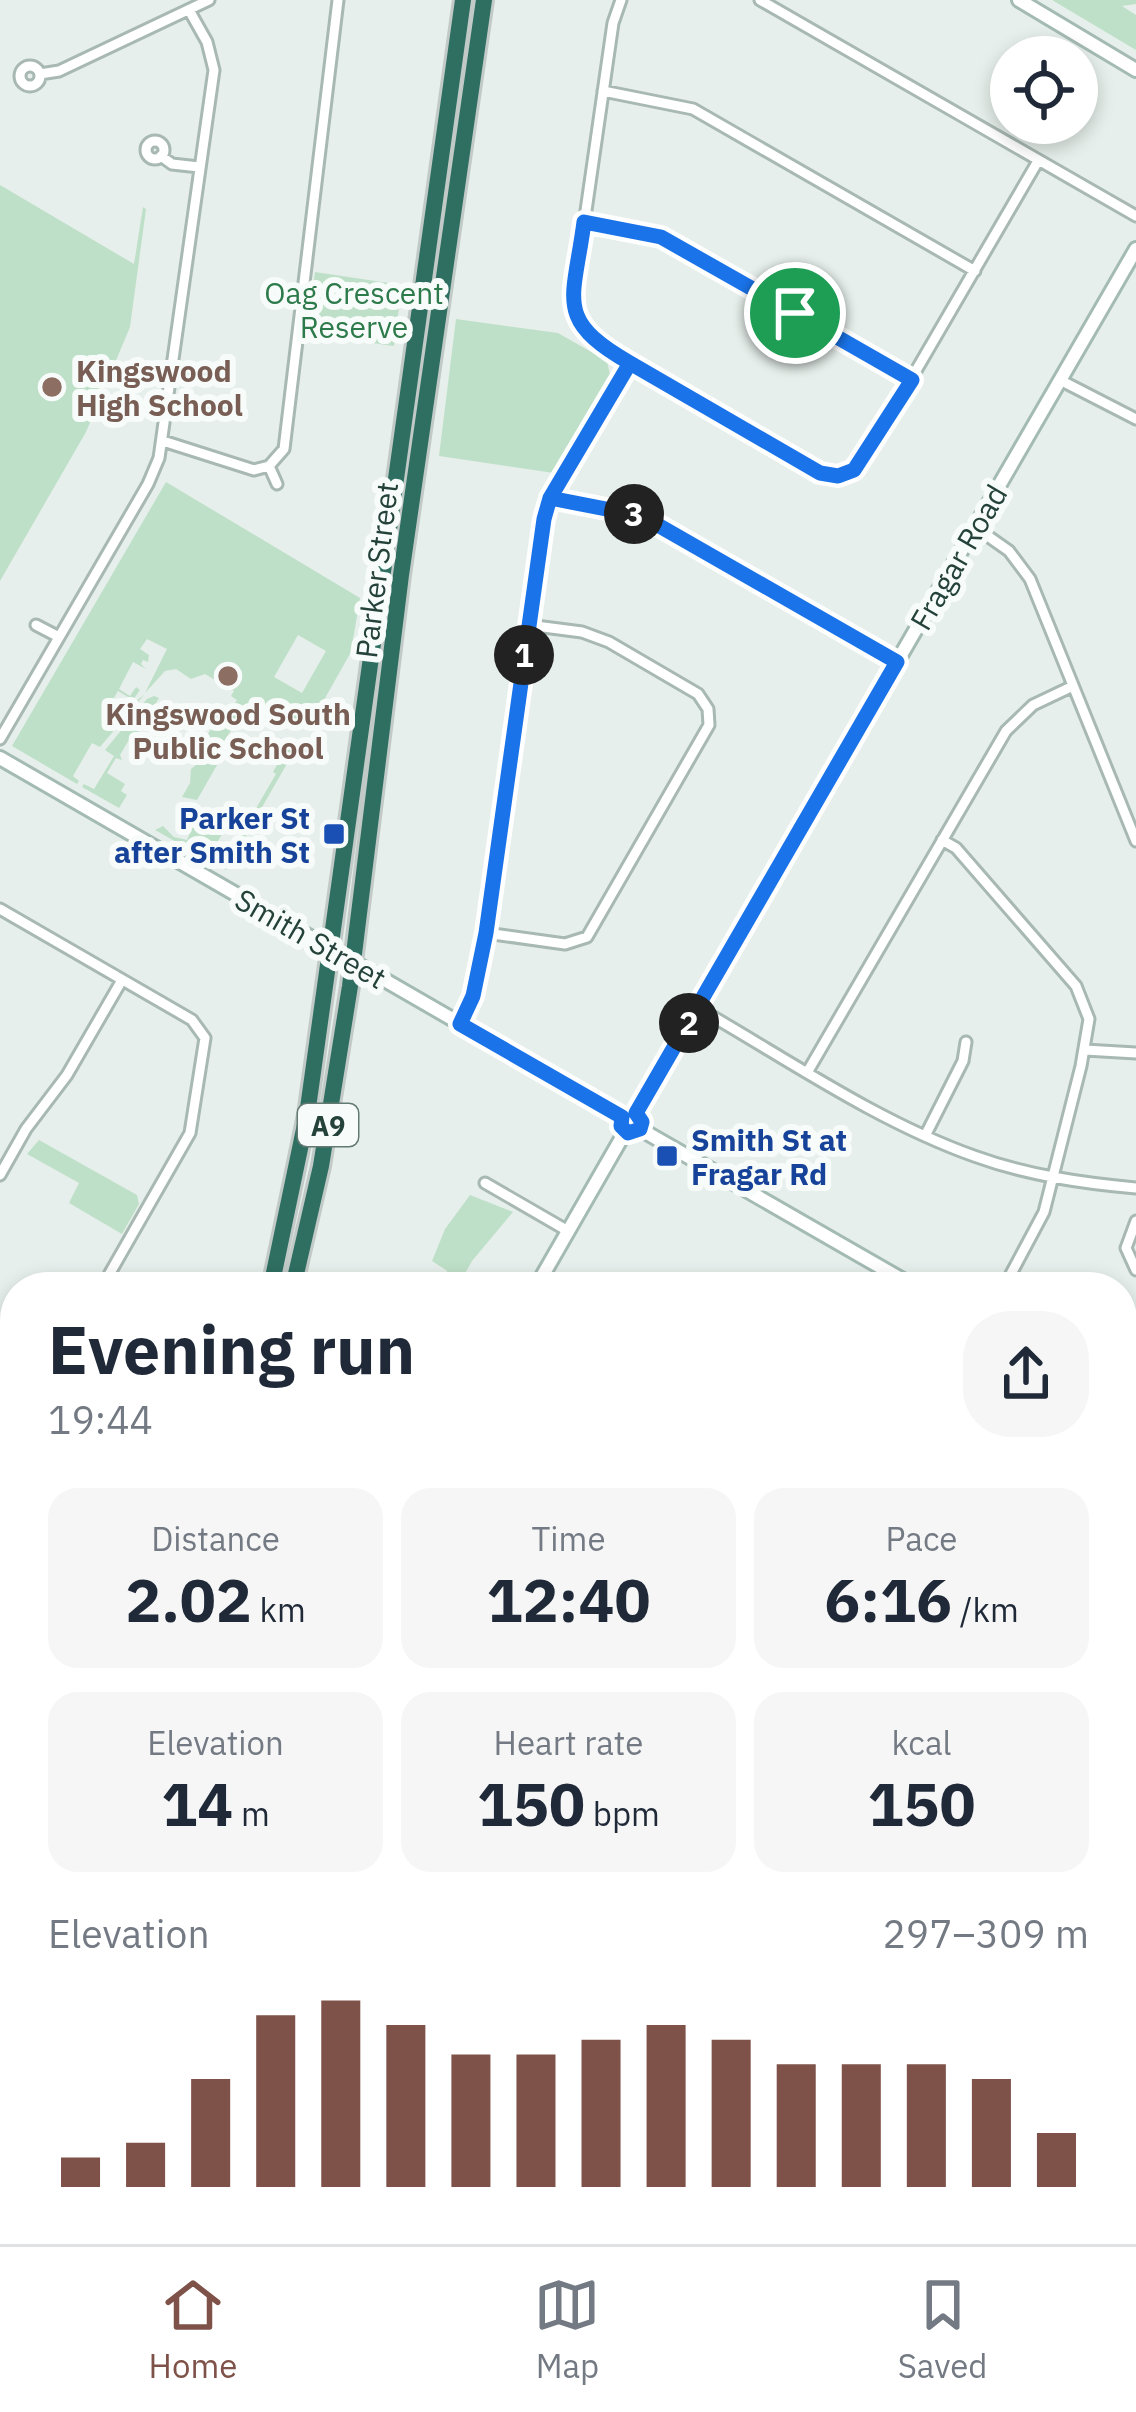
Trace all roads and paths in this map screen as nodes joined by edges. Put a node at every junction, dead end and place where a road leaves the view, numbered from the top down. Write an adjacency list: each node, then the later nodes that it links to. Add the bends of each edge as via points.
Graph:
1 (208, 0): 8 (street)
2 (338, 0): 24 (street, via 287,434)
3 (463, 0): 40 (highway, Parker Street / A9)
4 (484, 0): 41 (highway, Parker Street / A9)
5 (621, 0): 11 (street)
6 (760, 0): 13 (street)
7 (1019, 0): 9 (street)
8 (189, 10): 10 (street); 14 (street, via 214,70)
9 (1136, 70)
10 (40, 74)
11 (603, 91): 16 (street); 18 (street, via 693,109)
12 (160, 156): 14 (street)
13 (1038, 161): 15 (street); 18 (street)
14 (200, 167): 23 (street)
15 (1136, 216)
16 (584, 222): 19 (street, via 576,316 590,338); 20 (street, via 671,242)
17 (1136, 249): 21 (street, Fragar Road)
18 (975, 271): 20 (street)
19 (630, 363): 20 (street, via 832,476 860,466); 26 (street)
20 (912, 380)
21 (1060, 380): 22 (street); 27 (street, Fragar Road)
22 (1136, 419)
23 (163, 440): 24 (street, via 245,469); 30 (street, via 148,484)
24 (269, 466): 25 (street)
25 (277, 484)
26 (550, 498): 29 (street); 31 (street, via 642,516)
27 (975, 527): 31 (street, Fragar Road); 32 (street, via 1027,572)
28 (36, 625): 30 (street)
29 (528, 625): 39 (street); 39 (street, via 609,642 698,694 709,725 587,937 565,944)
30 (59, 638): 33 (street)
31 (897, 662): 43 (street, Fragar Road)
32 (1073, 686): 35 (street, via 1011,724); 36 (street)
33 (0, 739)
34 (0, 758): 40 (street, Smith Street)
35 (942, 840): 46 (street, via 1080,992 1089,1024); 48 (street)
36 (1136, 841)
37 (4, 912): 38 (street); 42 (street)
38 (0, 929)
39 (486, 933): 44 (street)
40 (332, 947): 41 (street, Smith Street); 59 (highway, Parker Street / A9)
41 (353, 962): 44 (street, Smith Street); 60 (highway, Parker Street / A9)
42 (122, 980): 51 (street); 58 (street, via 192,1020 206,1042 190,1132)
43 (698, 1008): 48 (street); 49 (street, Fragar Road)
44 (460, 1024): 49 (street, Smith Street)
45 (966, 1042): 50 (street)
46 (1085, 1050): 47 (street); 52 (street)
47 (1136, 1053)
48 (808, 1071): 50 (street)
49 (631, 1123): 56 (street, Fragar Road); 62 (street, Smith Street)
50 (925, 1136): 52 (street)
51 (0, 1174)
52 (1054, 1177): 54 (street); 63 (street)
53 (485, 1183): 56 (street)
54 (1136, 1188)
55 (1136, 1222): 57 (street, via 1126,1248)
56 (568, 1231): 61 (street, Fragar Road)
57 (1136, 1270)
58 (111, 1272)
59 (274, 1272)
60 (296, 1272)
61 (545, 1272)
62 (889, 1272)
63 (1012, 1272)

